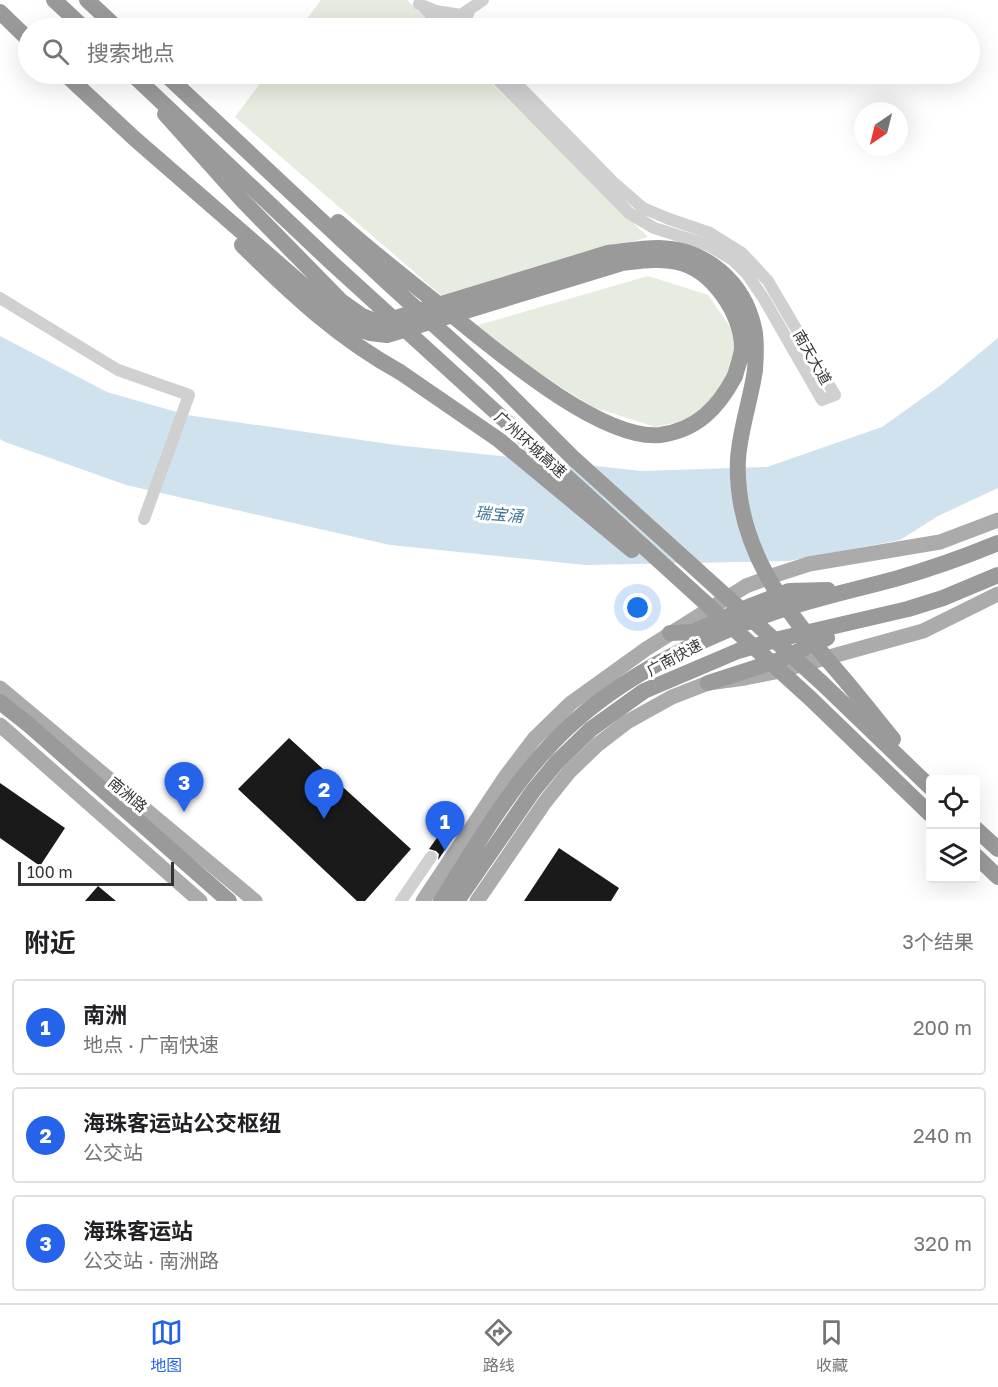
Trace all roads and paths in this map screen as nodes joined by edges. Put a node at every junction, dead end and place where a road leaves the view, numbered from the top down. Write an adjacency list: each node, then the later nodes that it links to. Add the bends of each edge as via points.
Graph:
1 (54, 0): 8 (highway)
2 (66, 0): 9 (highway)
3 (87, 0): 10 (highway)
4 (483, 0): 6 (street)
5 (417, 2): 6 (street, via 450,14); 11 (street)
6 (469, 11): 12 (street)
7 (0, 12): 13 (highway)
8 (73, 18)
9 (81, 18)
10 (106, 18)
11 (435, 18)
12 (466, 18)
13 (18, 29)
14 (77, 84): 21 (highway)
15 (140, 84): 41 (highway, bridge, via 242,200 341,301 375,321 634,249 660,248 693,255 722,270 737,290 754,328 755,370 738,458 744,522 756,556 784,607 808,639)
16 (142, 84): 37 (highway, 广州环城高速, bridge, via 332,263)
17 (178, 84): 42 (highway, 广州环城高速, bridge, via 572,458)
18 (179, 84): 23 (highway, bridge)
19 (502, 84): 20 (street, 南天大道, via 629,213 654,228 708,245 733,260 764,298 822,400 835,395 768,281 742,253 710,233 643,208)
20 (517, 84)
21 (135, 139): 26 (highway, bridge, via 349,325 387,335); 37 (highway, bridge, via 325,322 499,440)
22 (0, 298): 27 (street, via 118,370 189,395)
23 (452, 315)
24 (452, 315): 25 (highway, bridge, via 519,369 573,405 634,433 659,435 687,428 705,417 723,399 735,376 742,349 737,320 724,297 705,276 680,263 652,259 622,263)
25 (452, 315)
26 (452, 315)
27 (144, 519)
28 (998, 520): 34 (main road, via 940,542 809,564 746,586)
29 (998, 543): 31 (highway, 广南快速, via 958,560)
30 (998, 575): 33 (highway, 广南快速, via 943,598)
31 (856, 589): 34 (highway, via 789,591 693,632); 40 (highway, 广南快速, via 772,613 690,647 635,677 585,713)
32 (998, 594): 35 (main road, via 923,631 775,672)
33 (870, 619): 35 (highway, via 779,660); 40 (highway, 广南快速, via 738,651 644,691)
34 (670, 633): 53 (main road, via 571,704 534,740)
35 (708, 683): 56 (main road, via 636,717 597,745 545,802)
36 (0, 688): 49 (main road, 南洲路)
37 (811, 699): 43 (highway, 广州环城高速, bridge)
38 (0, 702): 51 (highway)
39 (0, 725): 50 (main road)
40 (551, 756): 54 (highway, 广南快速, via 520,781); 55 (highway, 广南快速, via 533,791)
41 (926, 780)
42 (926, 781)
43 (926, 810)
44 (980, 833): 45 (highway)
45 (998, 849)
46 (431, 857): 52 (street)
47 (980, 861): 48 (highway)
48 (998, 877)
49 (252, 899)
50 (200, 901)
51 (229, 901)
52 (401, 901)
53 (423, 901)
54 (441, 901)
55 (457, 901)
56 (477, 901)

